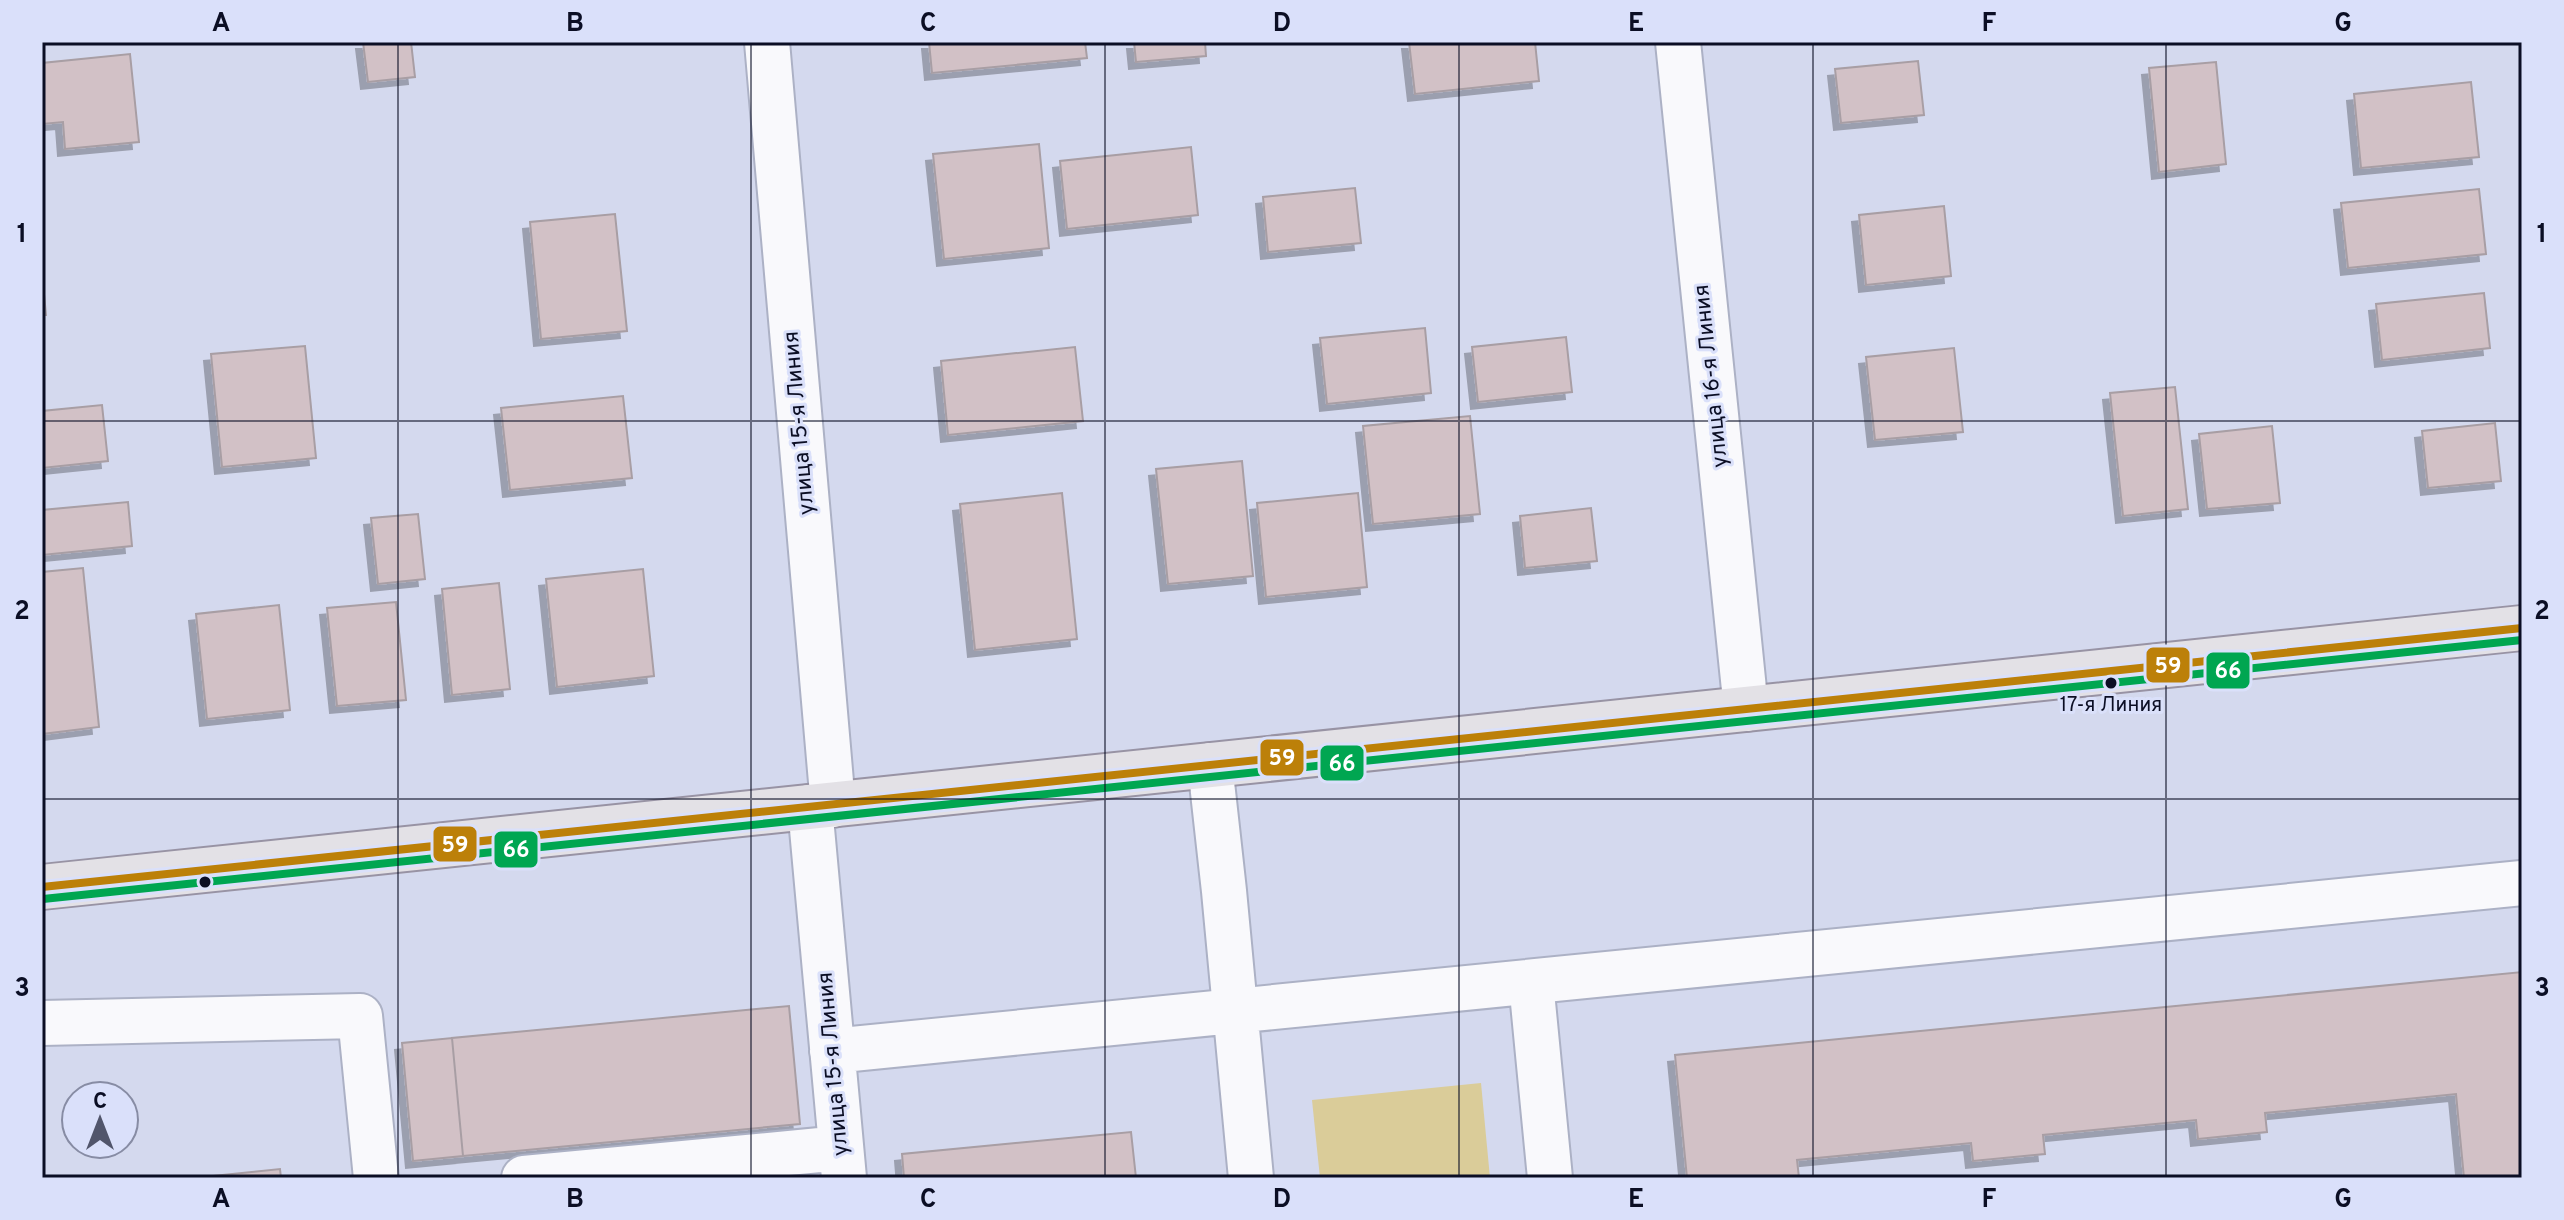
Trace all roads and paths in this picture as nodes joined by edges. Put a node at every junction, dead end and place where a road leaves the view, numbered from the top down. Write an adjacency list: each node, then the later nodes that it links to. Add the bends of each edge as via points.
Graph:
1 (767, 42): 6 (street, улица 15-я Линия)
2 (1678, 42): 4 (street, улица 16-я Линия)
3 (2522, 628): 4 (main road)
4 (1746, 709): 5 (main road)
5 (1210, 765): 6 (main road); 10 (street)
6 (822, 806): 8 (main road); 12 (street, улица 15-я Линия)
7 (2522, 883): 9 (street)
8 (42, 887)
9 (1531, 982): 10 (street); 17 (street)
10 (1234, 1011): 12 (street); 16 (street)
11 (42, 1023): 14 (street, via 360,1016)
12 (832, 1051): 13 (street, улица 15-я Линия)
13 (842, 1163): 15 (street)
14 (376, 1178)
15 (524, 1178)
16 (1251, 1178)
17 (1550, 1178)

